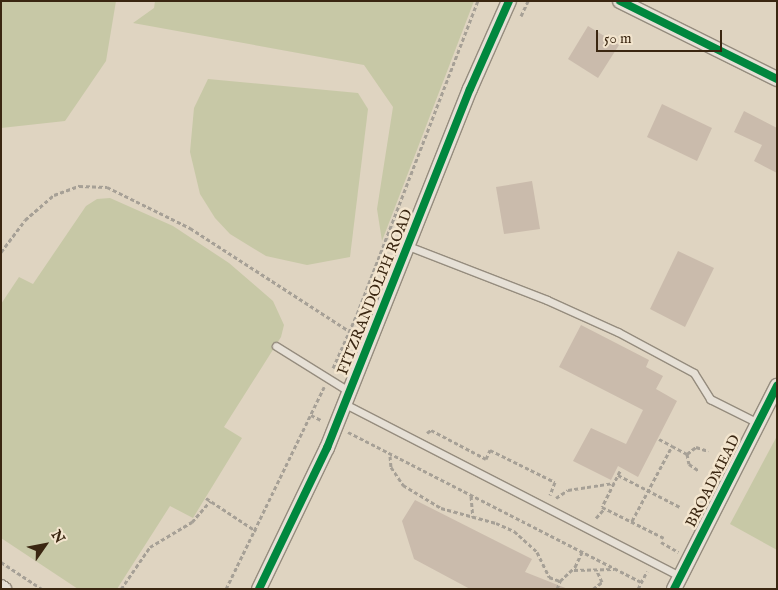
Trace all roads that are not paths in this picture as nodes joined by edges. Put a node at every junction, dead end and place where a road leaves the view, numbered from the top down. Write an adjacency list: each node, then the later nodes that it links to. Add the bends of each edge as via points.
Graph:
1 (509, 1): 4 (street, FITZRANDOLPH ROAD)
2 (620, 1): 3 (street)
3 (777, 79)
4 (408, 246): 7 (street, FITZRANDOLPH ROAD); 8 (lane, via 547,300 618,332 694,374 710,398)
5 (276, 346): 7 (lane)
6 (777, 386): 8 (street, BROADMEAD)
7 (348, 398): 9 (lane); 10 (street, FITZRANDOLPH ROAD)
8 (758, 423): 9 (street, BROADMEAD)
9 (680, 576): 11 (street, BROADMEAD)
10 (259, 589)
11 (674, 589)

